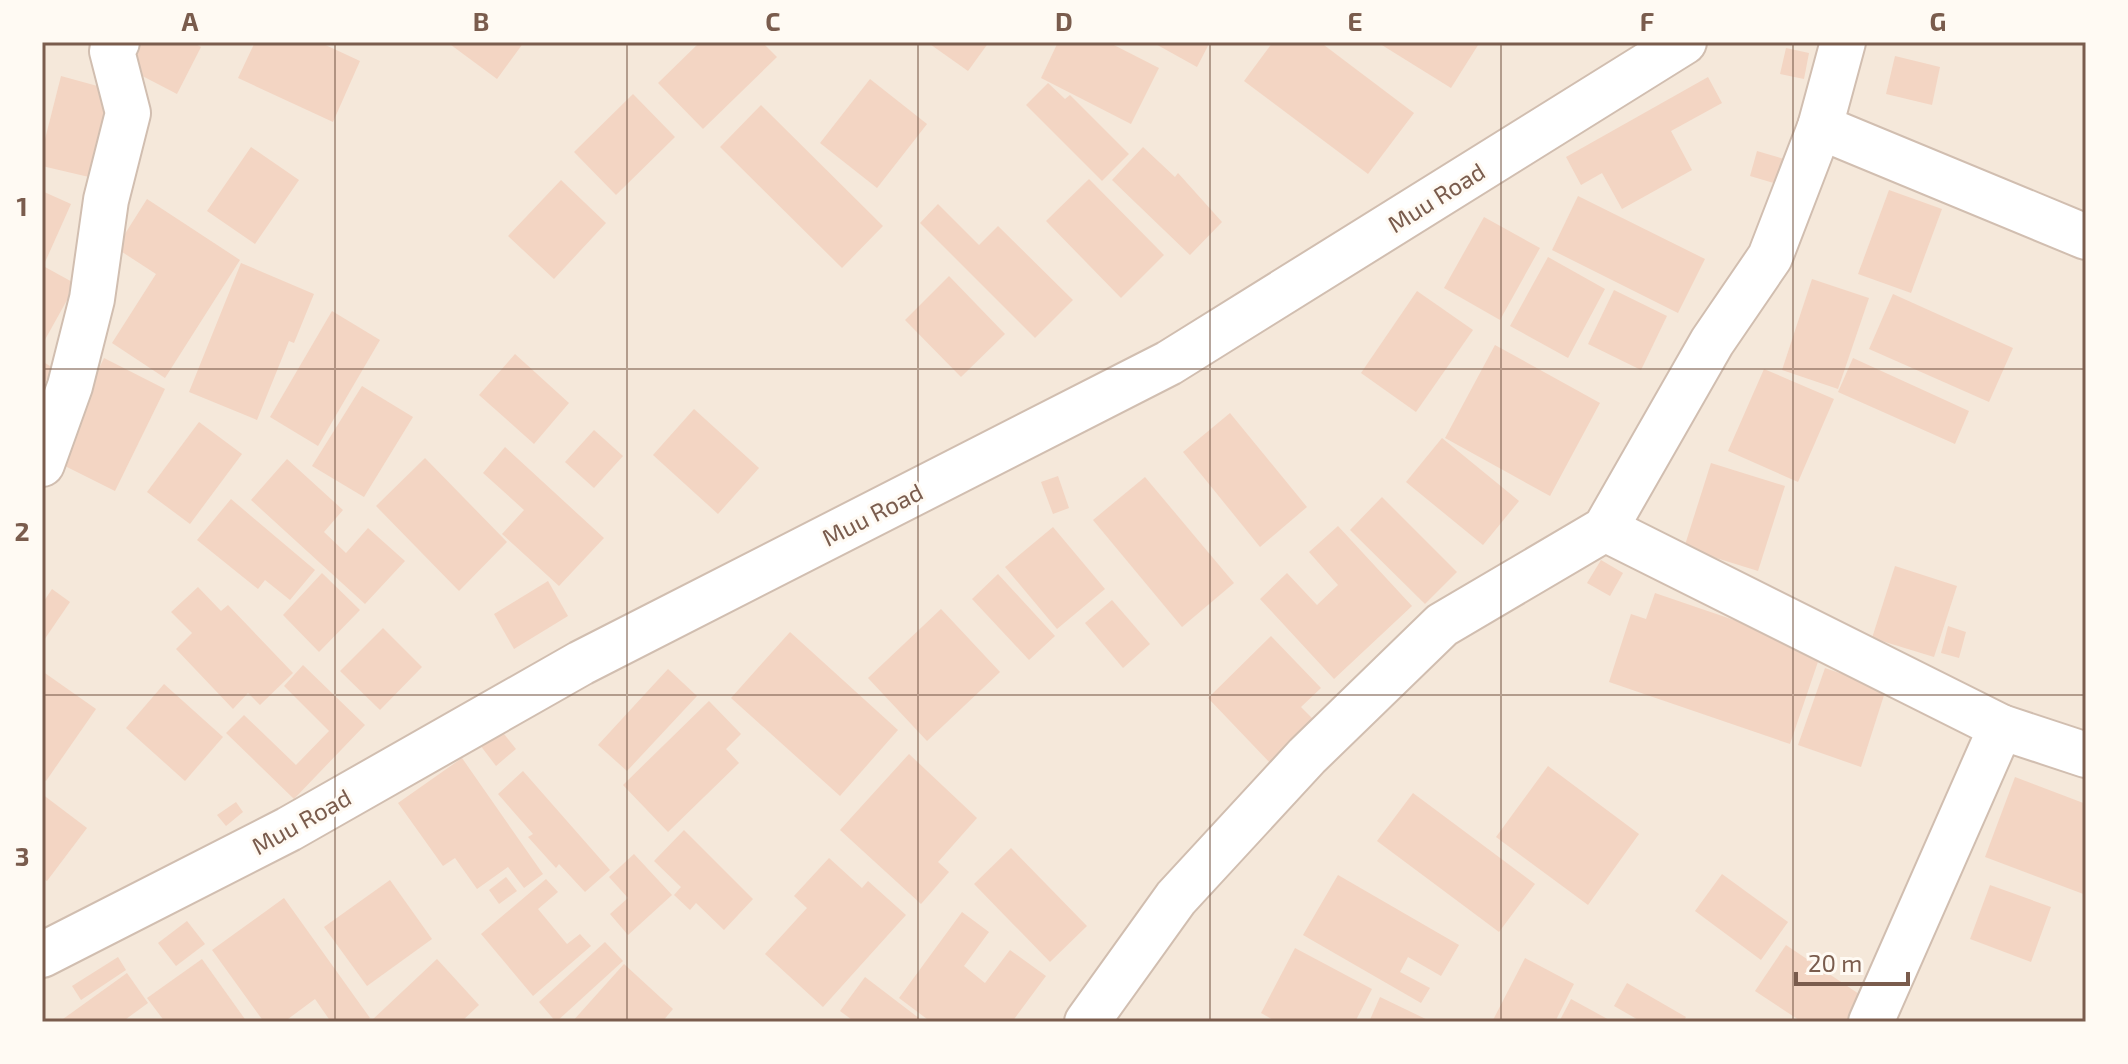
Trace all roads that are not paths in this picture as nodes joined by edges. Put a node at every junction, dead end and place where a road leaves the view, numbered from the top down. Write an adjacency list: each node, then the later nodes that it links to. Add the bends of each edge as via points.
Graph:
1 (117, 42): 6 (street, via 112,51 128,113 106,200 92,299 70,386)
2 (1684, 42): 10 (street, Muu Road, via 1169,363 581,663 289,829)
3 (1843, 42): 4 (street)
4 (1820, 127): 5 (street); 7 (street, via 1770,257 1712,342)
5 (2086, 237)
6 (42, 464)
7 (1605, 529): 8 (street); 11 (street, via 1442,625 1307,756 1176,898)
8 (2001, 727): 9 (street); 12 (street)
9 (2086, 755)
10 (42, 955)
11 (1087, 1022)
12 (1871, 1022)

